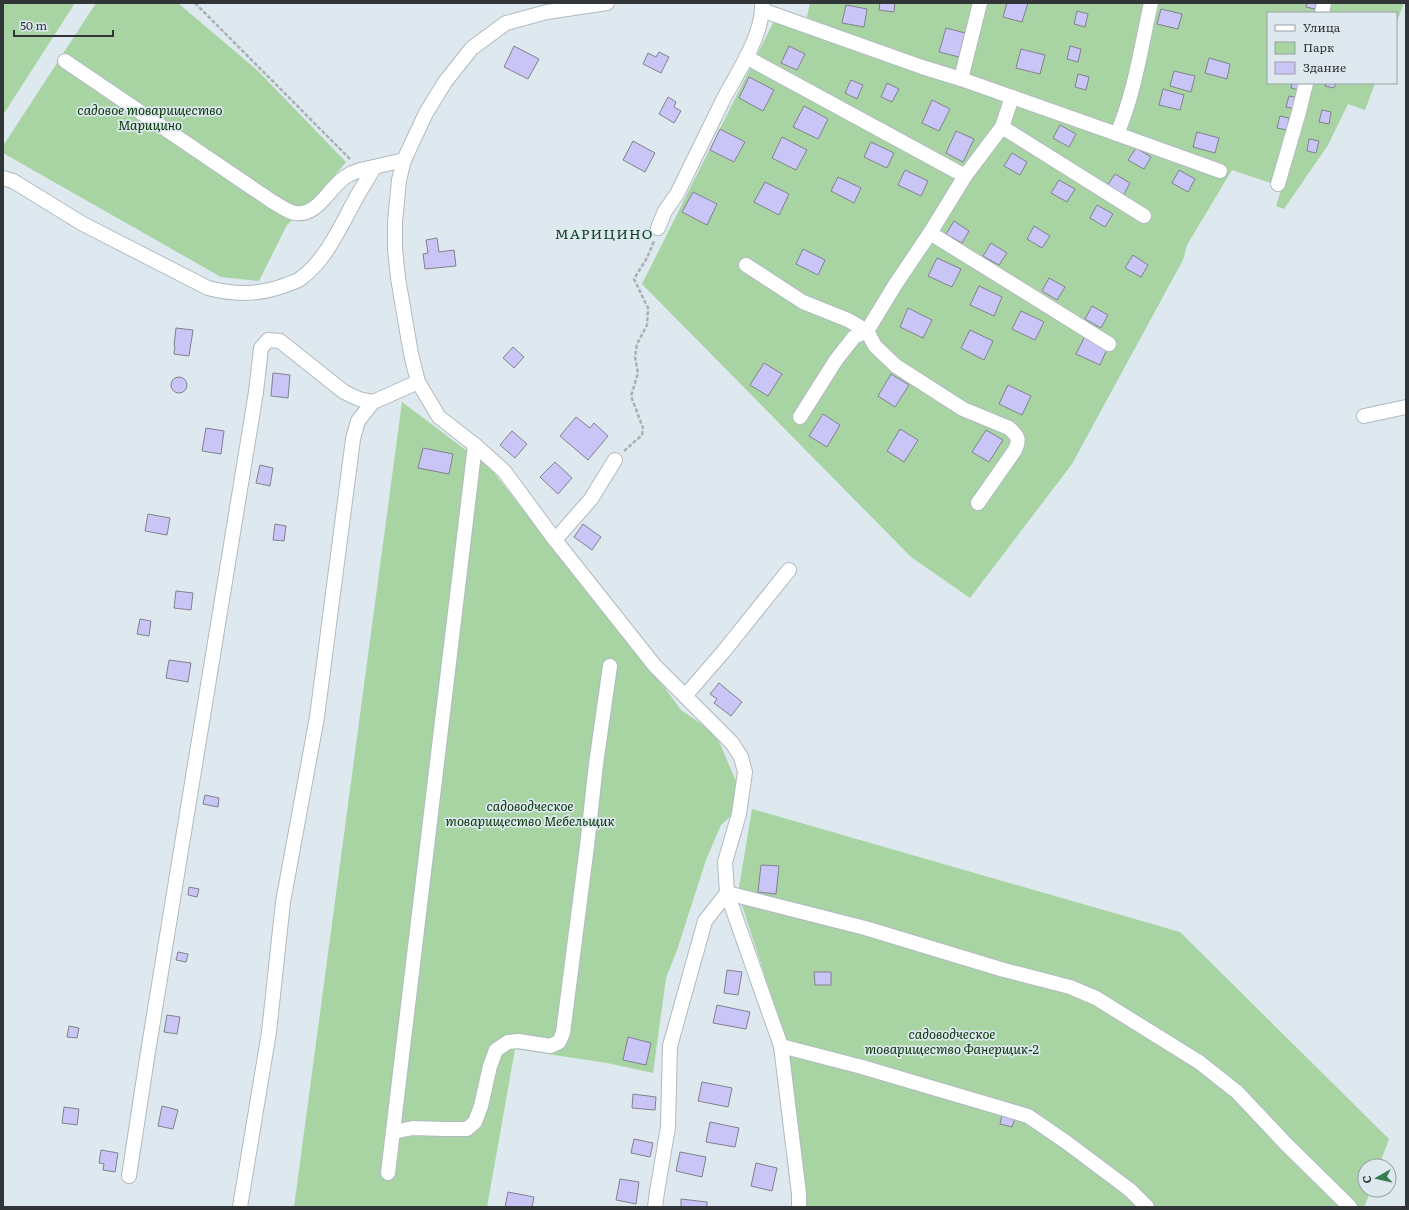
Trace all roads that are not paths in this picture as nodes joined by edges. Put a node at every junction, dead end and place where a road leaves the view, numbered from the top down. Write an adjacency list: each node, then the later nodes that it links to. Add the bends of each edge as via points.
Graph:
1 (607, 3): 12 (street, via 547,12 506,23 472,48 433,100)
2 (980, 3): 7 (street)
3 (1151, 3): 11 (street, via 1133,89)
4 (762, 7): 5 (street); 7 (street)
5 (746, 57): 15 (street); 19 (street)
6 (65, 61): 13 (street, via 273,202 294,213 306,213 315,207 346,176)
7 (961, 79): 9 (street)
8 (1306, 84): 17 (street)
9 (1012, 97): 10 (street); 11 (street)
10 (1002, 127): 15 (street); 18 (street)
11 (1117, 134): 14 (street)
12 (404, 160): 13 (street); 24 (street, via 399,180 395,249 411,354)
13 (374, 167): 16 (street, via 336,237 314,266 298,280 275,289 245,294 208,288 83,224)
14 (1220, 171)
15 (964, 176): 20 (street)
16 (3, 178)
17 (1278, 184)
18 (1144, 216)
19 (658, 228)
20 (930, 233): 22 (street); 23 (street)
21 (746, 265): 22 (street, via 803,302 848,320)
22 (867, 331): 28 (street, via 854,337 840,354); 31 (street, via 875,346 896,366 963,409 1009,428 1018,438 1015,450)
23 (1108, 344)
24 (418, 382): 25 (street); 29 (street, via 439,417)
25 (373, 402): 40 (street, via 344,392 280,341 268,340 261,348); 41 (street, via 358,421 353,439 317,717 283,902 269,1032)
26 (1406, 407): 27 (street)
27 (1364, 416)
28 (800, 417)
29 (475, 445): 32 (street, via 504,471); 38 (street)
30 (615, 460): 32 (street, via 591,499)
31 (978, 504)
32 (555, 540): 35 (street, via 655,666)
33 (789, 570): 35 (street)
34 (610, 666): 38 (street, via 563,1033 559,1042 550,1046 508,1042 496,1050 481,1106 475,1122 467,1129 412,1128)
35 (685, 696): 36 (street, via 732,743 741,757 746,772 738,814 724,862)
36 (727, 892): 37 (street); 42 (street, via 706,921 670,1046 668,1127); 45 (street, via 865,928 1070,988 1096,998 1198,1062 1237,1092)
37 (781, 1046): 43 (street); 44 (street, via 1028,1116 1130,1190)
38 (393, 1132): 39 (street)
39 (388, 1173)
40 (129, 1176)
41 (240, 1207)
42 (655, 1207)
43 (799, 1207)
44 (1147, 1207)
45 (1350, 1207)

